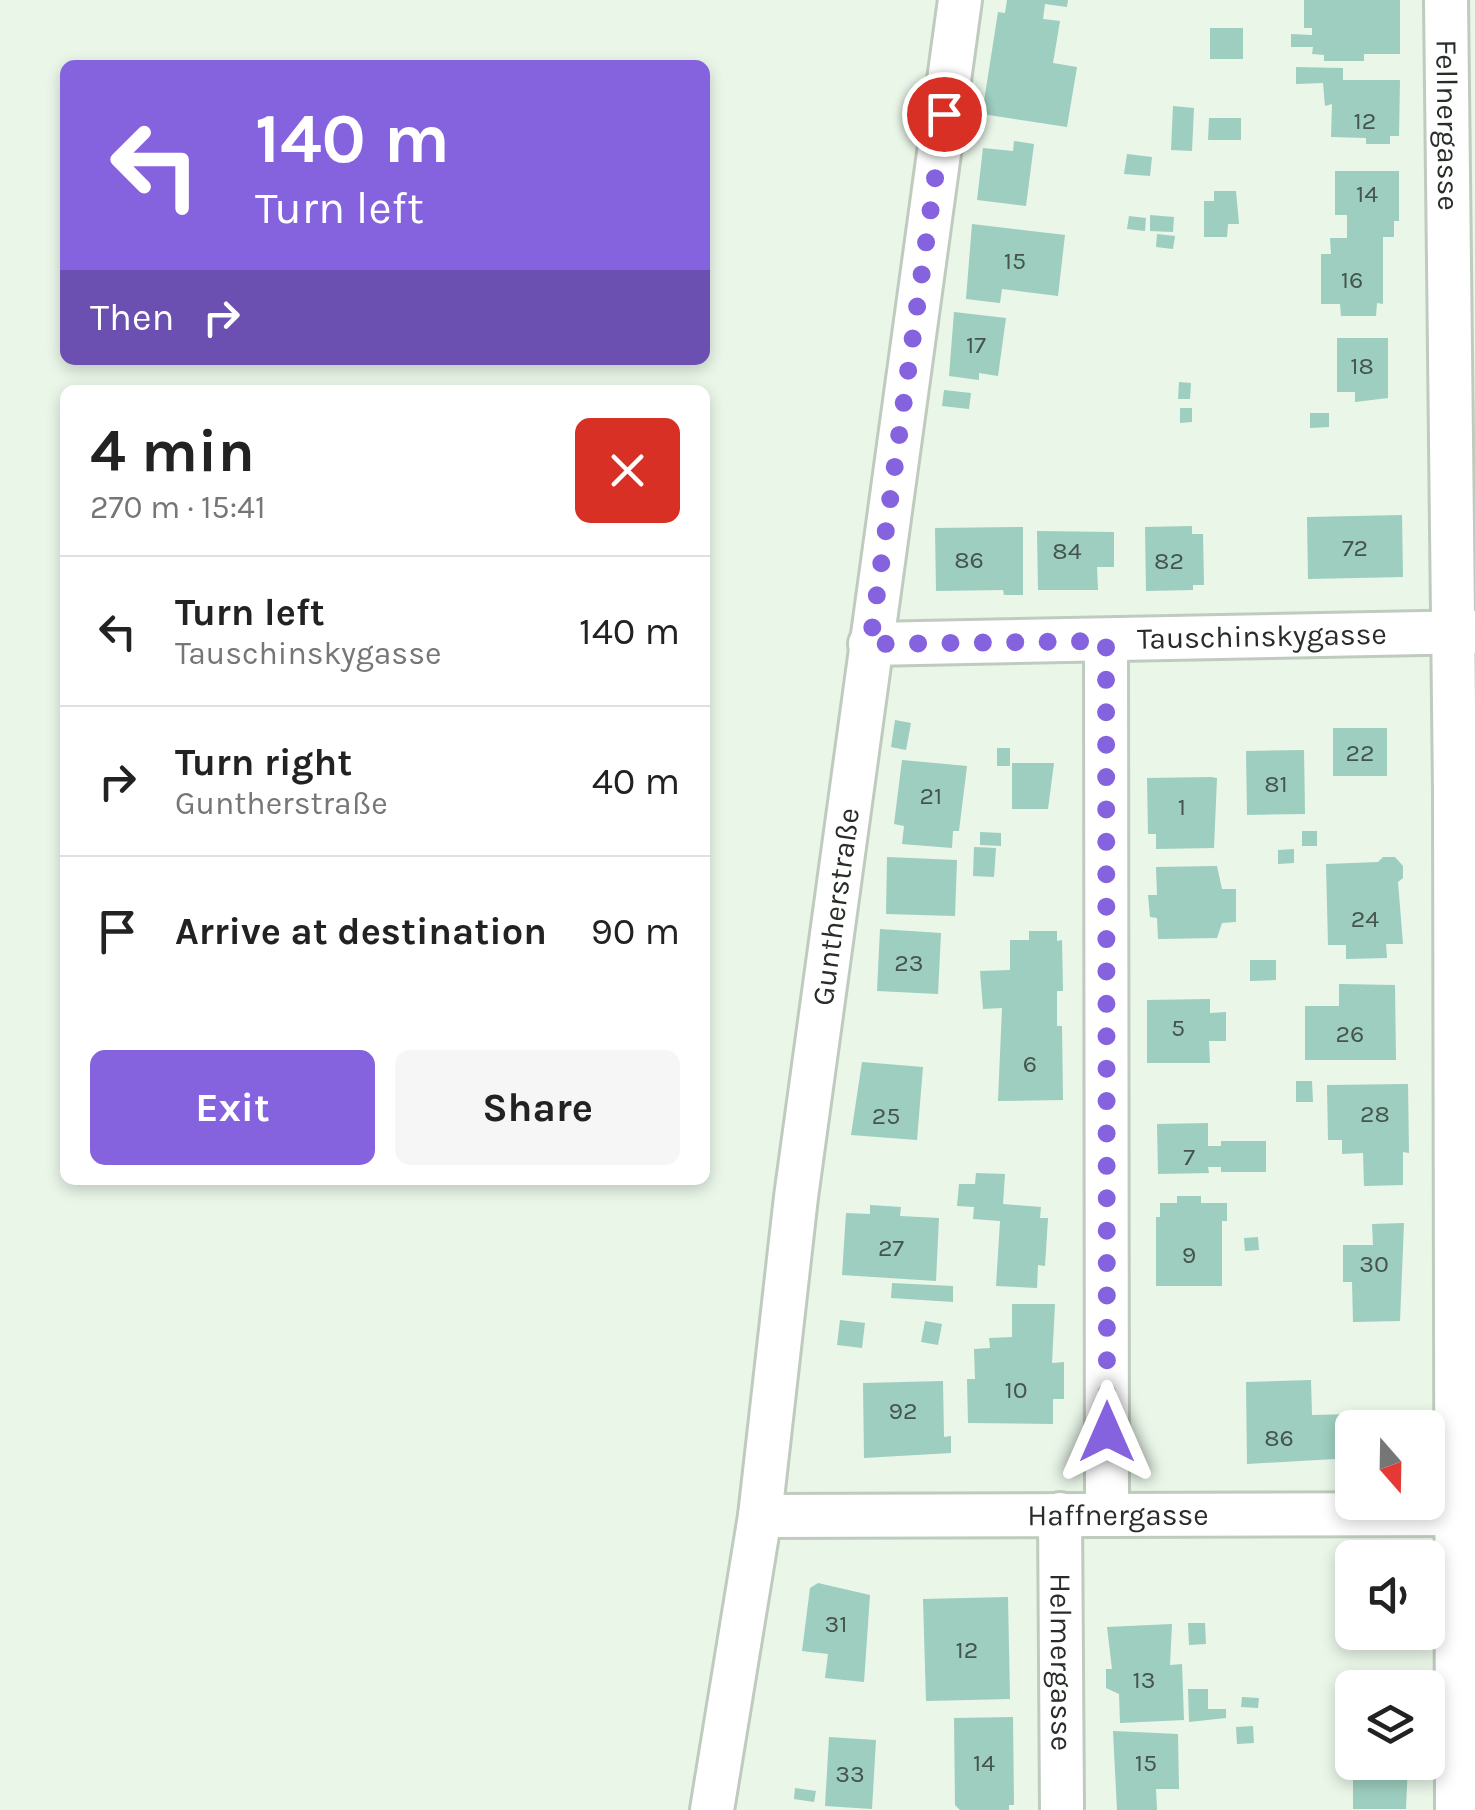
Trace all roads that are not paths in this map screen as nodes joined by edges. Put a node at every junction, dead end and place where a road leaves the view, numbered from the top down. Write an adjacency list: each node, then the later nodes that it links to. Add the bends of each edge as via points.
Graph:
1 (960, 0): 5 (street, Guntherstraße)
2 (1446, 0): 3 (street, Fellnergasse)
3 (1464, 632): 4 (street, Tauschinskygasse); 8 (street, Fellnergasse)
4 (1106, 641): 5 (street, Tauschinskygasse); 6 (street)
5 (870, 644): 9 (street, Guntherstraße)
6 (1107, 1512): 7 (street, Haffnergasse); 8 (street, Haffnergasse)
7 (1060, 1514): 9 (street, Haffnergasse); 11 (street, Helmergasse)
8 (1466, 1514): 12 (street, Fellnergasse)
9 (760, 1516): 10 (street, Guntherstraße)
10 (712, 1810)
11 (1062, 1810)
12 (1458, 1810)

